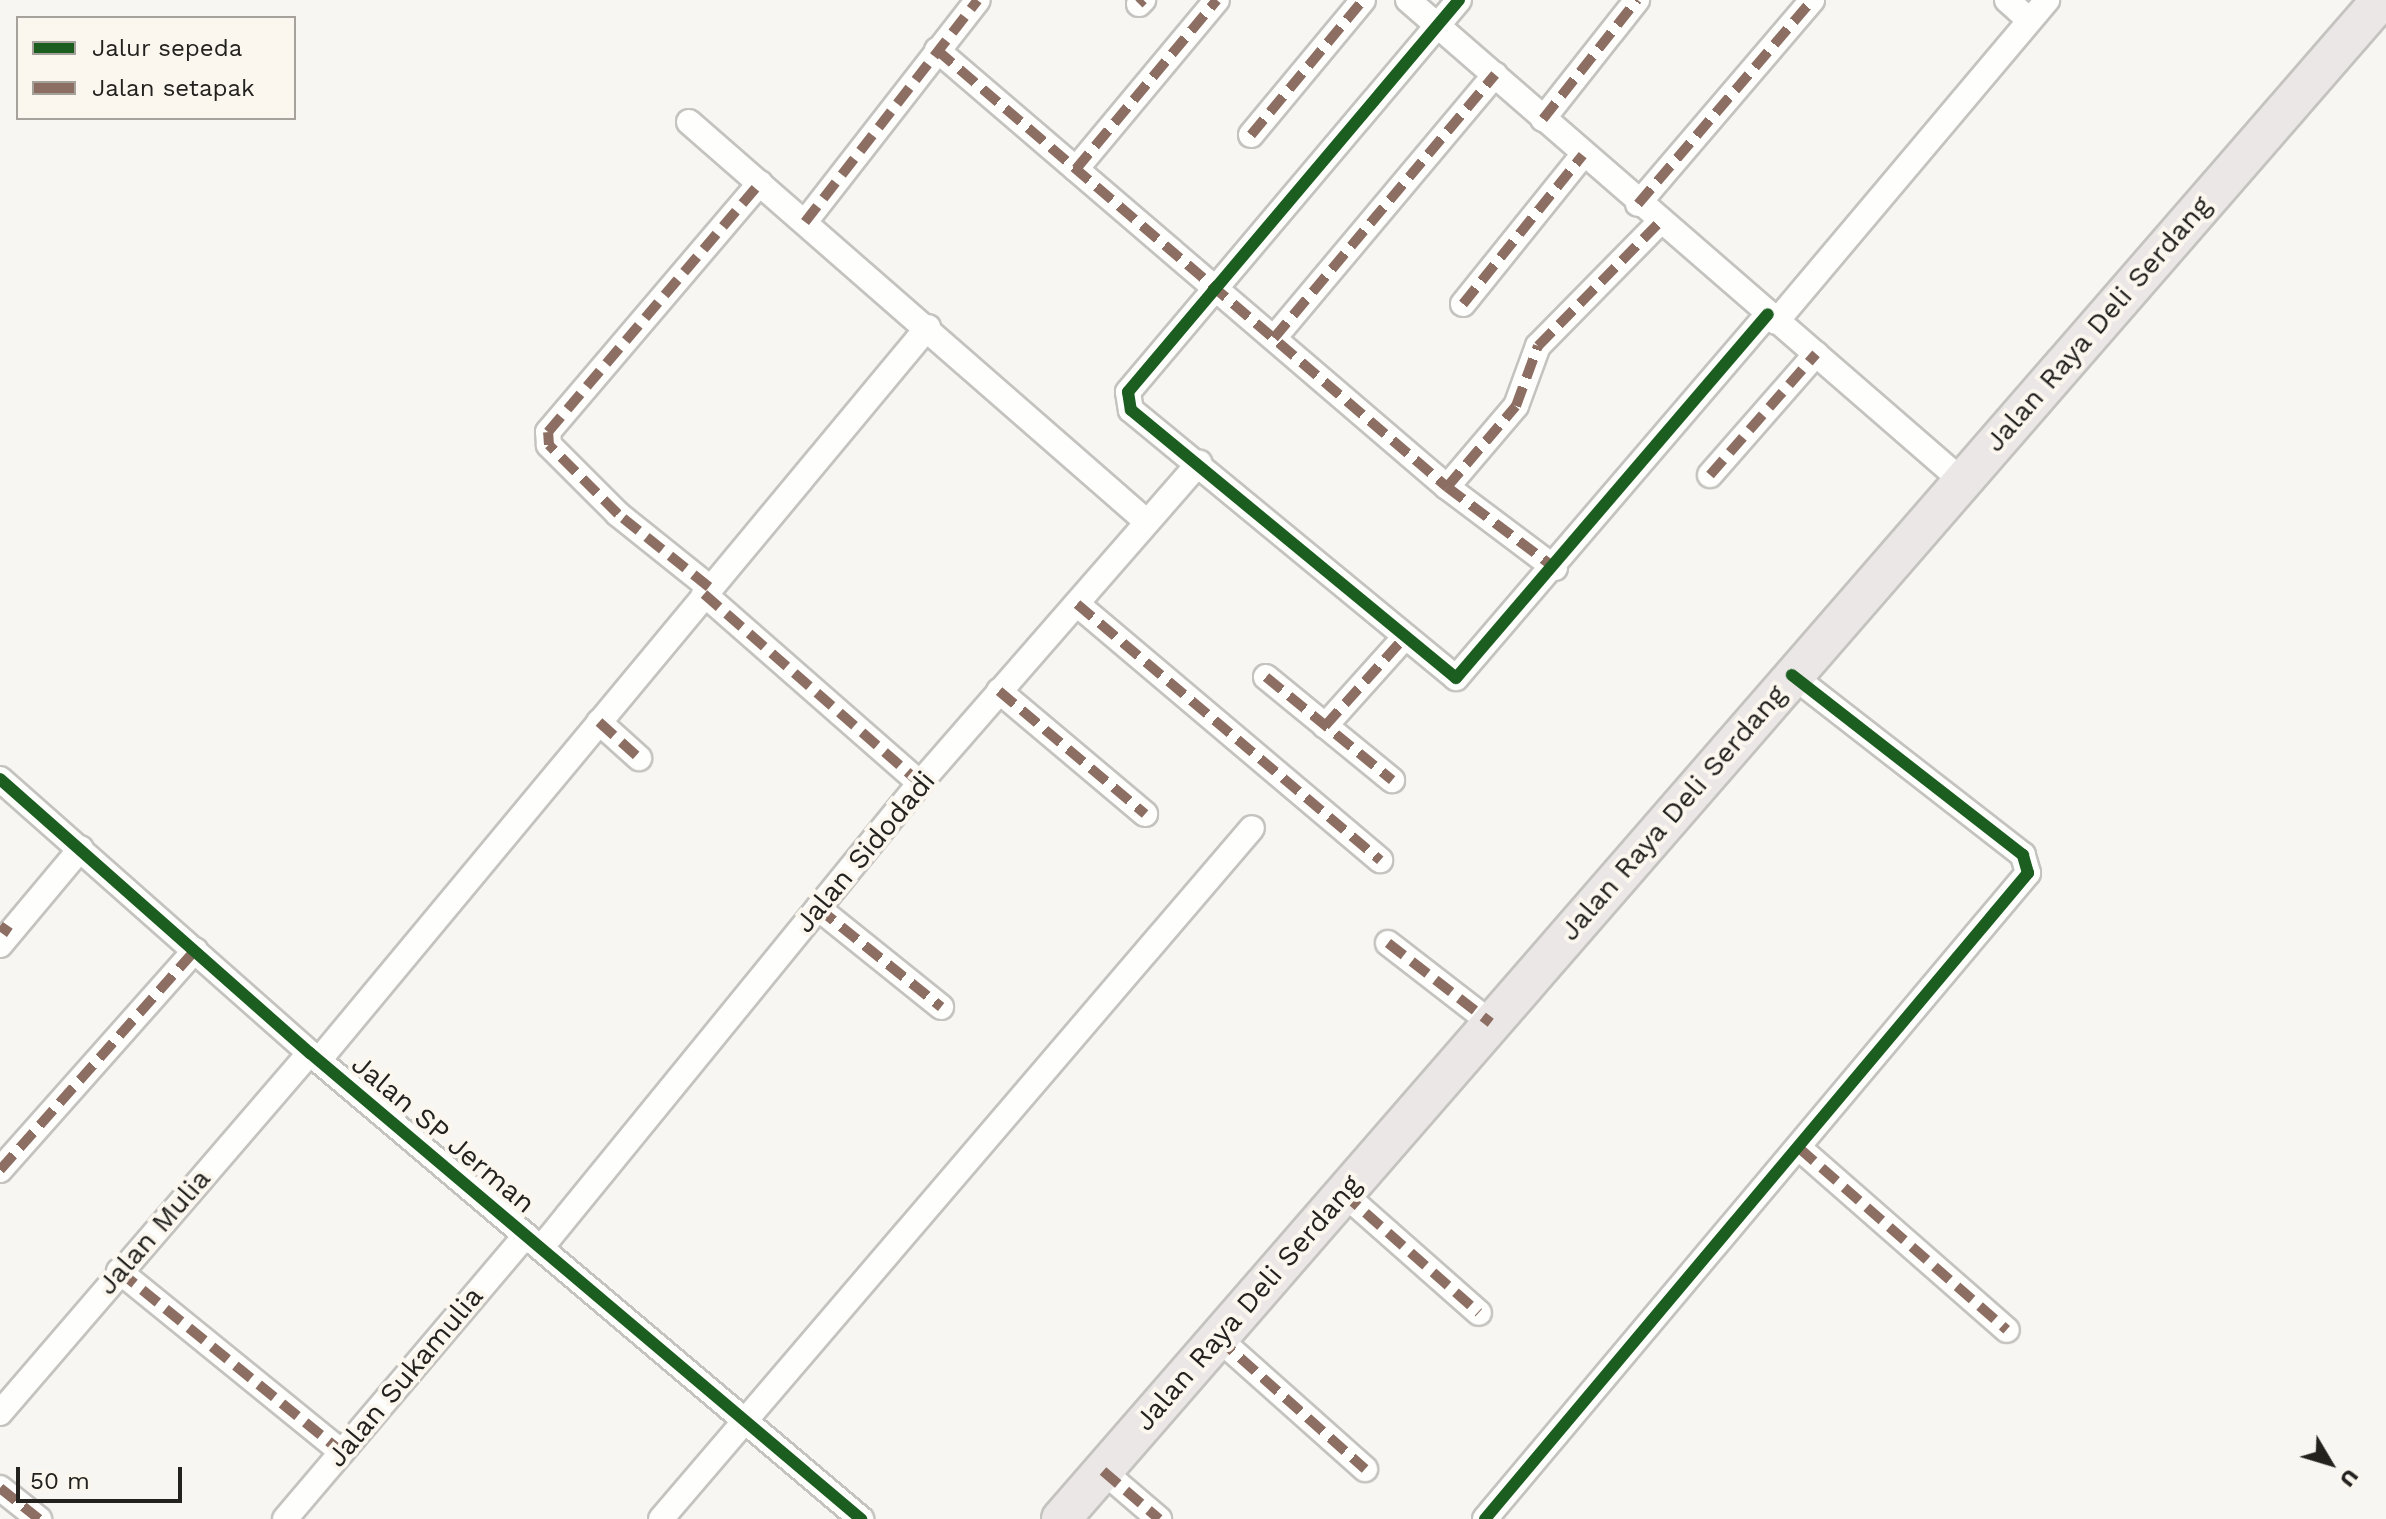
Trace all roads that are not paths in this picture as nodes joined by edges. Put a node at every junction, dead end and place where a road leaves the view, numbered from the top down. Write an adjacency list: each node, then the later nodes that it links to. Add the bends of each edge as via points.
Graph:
1 (978, 0): 13 (street)
2 (1217, 0): 19 (street)
3 (1363, 0): 17 (street)
4 (1408, 0): 12 (street)
5 (1459, 0): 12 (street)
6 (1637, 0): 15 (street)
7 (1812, 0): 21 (street)
8 (2007, 0): 11 (street)
9 (2047, 0): 11 (street)
10 (2381, 0): 32 (main road, Jalan Raya Deli Serdang)
11 (2029, 20): 26 (street)
12 (1438, 26): 14 (street); 24 (street)
13 (937, 50): 19 (street); 22 (street)
14 (1495, 75): 15 (street); 28 (street)
15 (1543, 119): 18 (street)
16 (689, 122): 20 (street)
17 (1251, 135)
18 (1583, 155): 21 (street); 25 (street)
19 (1076, 169): 24 (street)
20 (760, 183): 22 (street); 36 (street, via 548,432 549,445)
21 (1638, 204): 23 (street)
22 (805, 222): 27 (street)
23 (1659, 223): 26 (street); 33 (street, via 1538,346 1516,406)
24 (1216, 289): 28 (street); 30 (street, via 1126,398 1131,410)
25 (1463, 304)
26 (1772, 318): 29 (street); 35 (street)
27 (928, 327): 34 (street); 36 (street, Jalan Mulia)
28 (1274, 338): 33 (street)
29 (1816, 354): 31 (street); 32 (street)
30 (1199, 463): 34 (street, Jalan Sidodadi); 38 (street)
31 (1710, 475)
32 (1961, 480): 39 (main road, Jalan Raya Deli Serdang)
33 (1447, 487): 35 (street)
34 (1147, 522): 37 (street, Jalan Sidodadi)
35 (1555, 568): 38 (street, via 1456,678)
36 (706, 591): 42 (street, Jalan Mulia); 47 (street)
37 (1077, 604): 41 (street, Jalan Sidodadi); 51 (street)
38 (1404, 638): 43 (street)
39 (1792, 675): 57 (main road, Jalan Raya Deli Serdang); 59 (street, via 2028,864 2024,883)
40 (1266, 677): 43 (street)
41 (999, 691): 47 (street, Jalan Sidodadi); 48 (street)
42 (599, 722): 44 (street); 58 (street, Jalan Mulia)
43 (1325, 726): 46 (street)
44 (639, 758)
45 (0, 779): 50 (street, Jalan SP Jerman)
46 (1392, 780)
47 (920, 783): 52 (street, Jalan Sidodadi)
48 (1145, 814)
49 (1252, 828): 68 (street)
50 (81, 848): 53 (street); 55 (street, Jalan SP Jerman)
51 (1380, 860)
52 (818, 908): 56 (street); 62 (street, Jalan Sidodadi)
53 (3, 935)
54 (1388, 943): 57 (street)
55 (195, 950): 58 (street, Jalan SP Jerman); 60 (street)
56 (941, 1007)
57 (1491, 1023): 61 (main road, Jalan Raya Deli Serdang)
58 (315, 1057): 62 (street, Jalan SP Jerman); 63 (street, Jalan Mulia)
59 (1799, 1148): 65 (street); 79 (street)
60 (0, 1170)
61 (1343, 1193): 64 (street); 66 (main road, Jalan Raya Deli Serdang)
62 (533, 1242): 68 (street, Jalan SP Jerman); 69 (street, Jalan Sukamulia)
63 (119, 1271): 67 (street, Jalan Mulia); 69 (street)
64 (1479, 1313)
65 (2007, 1330)
66 (1218, 1338): 70 (street); 71 (main road, Jalan Raya Deli Serdang)
67 (0, 1413)
68 (744, 1421): 75 (street); 76 (street, Jalan SP Jerman)
69 (342, 1452): 74 (street, Jalan Sukamulia)
70 (1365, 1469)
71 (1103, 1471): 77 (main road, Jalan Raya Deli Serdang); 78 (street)
72 (0, 1488): 73 (street)
73 (39, 1519)
74 (285, 1519)
75 (661, 1519)
76 (861, 1519)
77 (1061, 1519)
78 (1159, 1519)
79 (1485, 1519)

